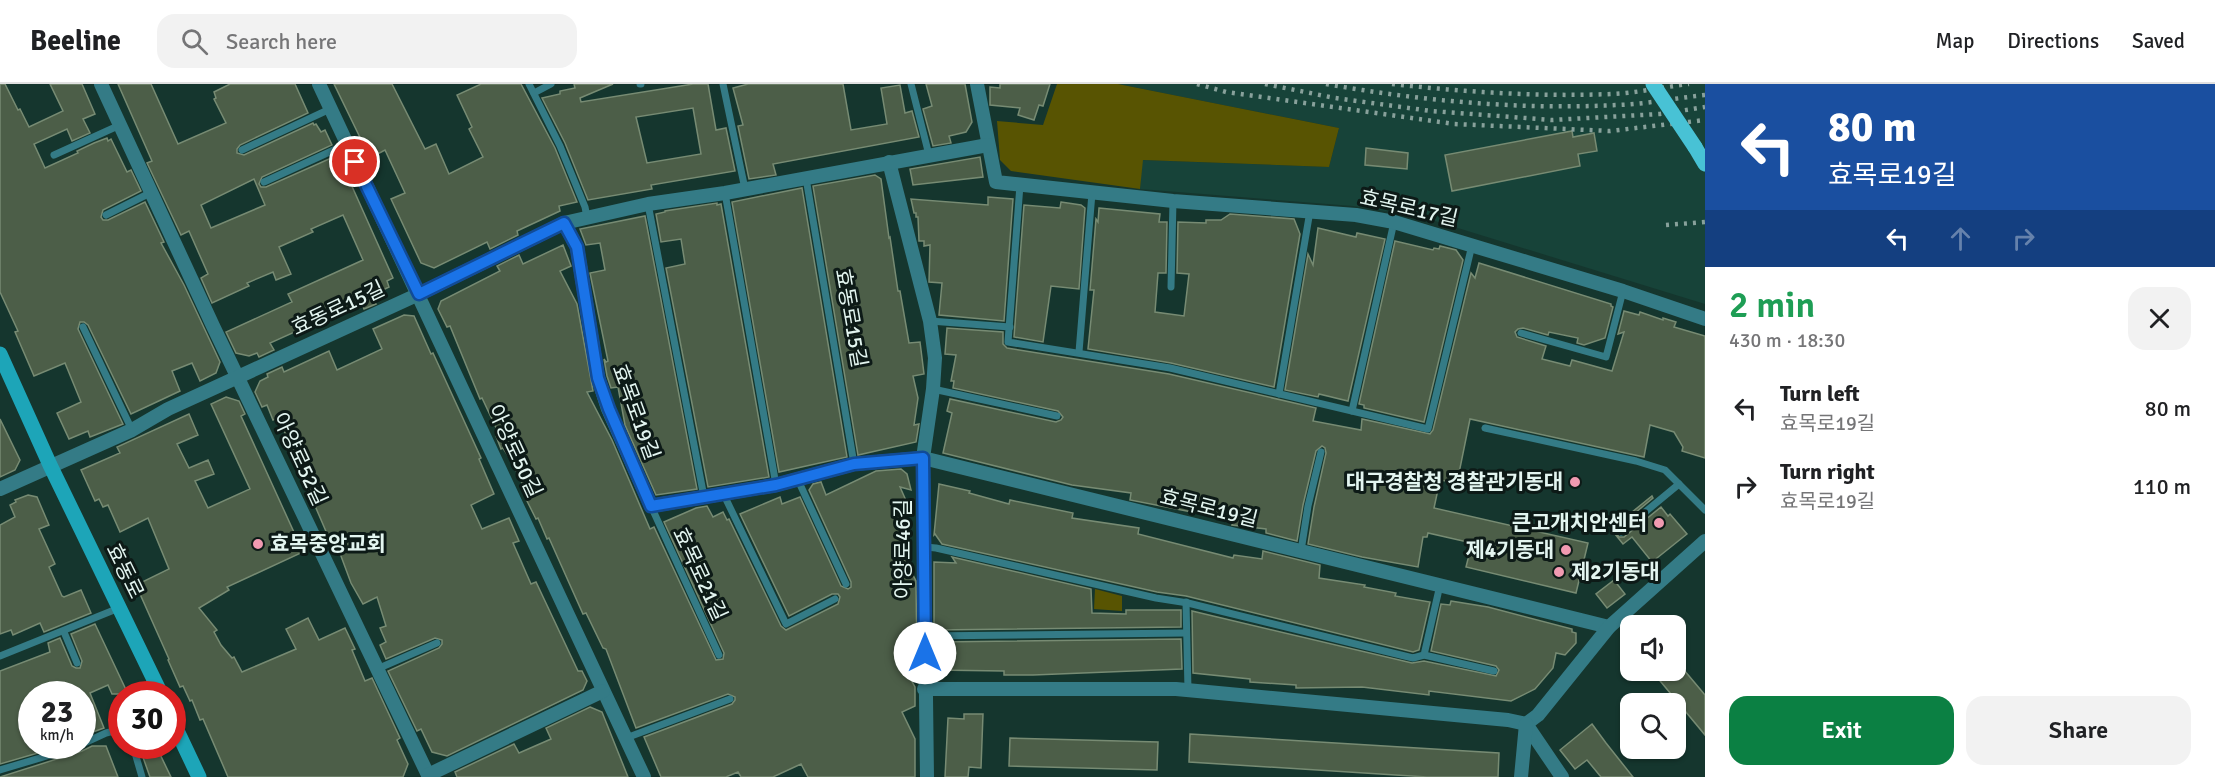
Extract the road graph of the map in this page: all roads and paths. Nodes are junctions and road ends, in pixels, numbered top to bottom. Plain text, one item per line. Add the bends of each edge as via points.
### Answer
1 (101, 84) edge
2 (319, 84) edge
3 (529, 84) edge
4 (551, 84) edge
5 (723, 84) edge
6 (911, 84) edge
7 (977, 84) edge
8 (1653, 84) edge
9 (534, 93) junction
10 (330, 110) junction
11 (120, 124) junction
12 (347, 144) junction
13 (988, 145) junction
14 (1695, 147) junction
15 (242, 150) dead end
16 (54, 155) dead end
17 (929, 155) junction
18 (889, 162) junction
19 (1705, 162) edge
20 (1705, 170) edge
21 (806, 178) junction
22 (264, 182) dead end
23 (1020, 185) junction
24 (745, 189) junction
25 (152, 192) junction
26 (724, 193) junction
27 (1092, 193) junction
28 (1173, 201) junction
29 (648, 204) junction
30 (1310, 211) junction
31 (106, 214) dead end
32 (587, 217) junction
33 (1394, 222) junction
34 (564, 223) junction
35 (1472, 245) junction
36 (1171, 287) dead end
37 (1623, 291) junction
38 (419, 294) junction
39 (1705, 319) edge
40 (930, 321) junction
41 (83, 327) dead end
42 (1010, 327) junction
43 (1521, 333) dead end
44 (1079, 352) junction
45 (0, 354) edge
46 (238, 378) junction
47 (933, 389) junction
48 (1279, 394) junction
49 (1352, 411) junction
50 (1058, 416) dead end
51 (1485, 428) dead end
52 (132, 430) junction
53 (1321, 452) dead end
54 (923, 458) junction
55 (854, 464) junction
56 (50, 465) junction
57 (798, 480) junction
58 (1680, 484) junction
59 (776, 485) junction
60 (0, 489) edge
61 (724, 495) junction
62 (704, 497) junction
63 (651, 506) junction
64 (1705, 510) edge
65 (1621, 532) dead end
66 (1705, 541) edge
67 (925, 547) junction
68 (1301, 551) junction
69 (846, 584) dead end
70 (1440, 585) junction
71 (836, 598) dead end
72 (1186, 602) junction
73 (119, 608) junction
74 (1609, 627) junction
75 (64, 632) junction
76 (1186, 633) junction
77 (925, 636) junction
78 (437, 643) dead end
79 (719, 655) dead end
80 (1424, 655) junction
81 (0, 656) edge
82 (77, 663) dead end
83 (377, 669) junction
84 (1494, 671) dead end
85 (155, 681) edge
86 (924, 689) junction
87 (1188, 690) junction
88 (603, 691) junction
89 (730, 699) dead end
90 (1527, 724) junction
91 (626, 738) junction
92 (186, 750) edge
93 (36, 759) edge
94 (137, 759) edge
95 (0, 770) edge
96 (426, 776) edge
97 (142, 777) edge
98 (199, 777) edge
99 (644, 777) edge
100 (927, 777) edge
101 (1521, 777) edge
102 (1562, 777) edge

1 - 11 street, 아양로52길
2 - 10 street, 아양로50길
3 - 9 lane
4 - 9 lane
5 - 24 lane
6 - 17 lane
7 - 13 street, 효목로17길
8 - 14 main road, bridge
9 - 32 lane via 560,146
10 - 12 street, 아양로50길
10 - 15 lane
11 - 16 lane
11 - 25 street, 아양로52길
12 - 22 lane
12 - 38 street, 아양로50길
13 - 17 street, 효동로15길
13 - 23 street, 효목로17길 via 996,182
14 - 19 main road
14 - 20 main road
17 - 18 street, 효동로15길
18 - 21 street, 효동로15길
18 - 40 street, 아양로46길
21 - 24 street, 효동로15길
21 - 55 lane, 효동로15길
23 - 27 street, 효목로17길
23 - 42 lane
24 - 26 street, 효동로15길
25 - 31 lane
25 - 46 street, 아양로52길
26 - 29 street, 효동로15길
26 - 59 lane
27 - 28 street, 효목로17길
27 - 44 lane
28 - 30 street, 효목로17길
28 - 36 lane
29 - 32 street, 효동로15길
29 - 62 lane
30 - 33 street, 효목로17길
30 - 48 lane
32 - 34 street, 효동로15길
33 - 35 street, 효목로17길
33 - 49 lane
34 - 38 street, 효동로15길
34 - 63 street, 효목로19길 via 577,247 598,378
35 - 37 street, 효목로17길
35 - 49 lane via 1428,429
37 - 39 street, 효목로17길
37 - 43 lane via 1606,357
38 - 46 street, 효동로15길
38 - 88 street, 아양로50길
40 - 42 lane
40 - 47 street, 아양로46길
41 - 52 lane
42 - 44 lane via 1008,342
44 - 48 lane via 1170,368
45 - 56 main road, 효동로
46 - 52 street, 효동로15길
46 - 83 street, 아양로52길
47 - 50 lane
47 - 54 street, 아양로46길
48 - 49 lane
51 - 58 lane via 1636,461 1665,470
52 - 56 street, 효동로15길
53 - 68 lane
54 - 55 street, 효목로19길
54 - 67 street, 아양로46길
54 - 68 street, 효목로19길
55 - 57 street, 효목로19길
56 - 60 street
56 - 73 main road, 효동로
57 - 59 street, 효목로19길
57 - 69 lane
58 - 64 lane
58 - 65 lane
59 - 61 street, 효목로19길
61 - 62 street, 효목로19길
61 - 71 lane via 786,624
62 - 63 street, 효목로19길
63 - 79 lane, 효목로21길
66 - 74 street
67 - 72 lane
67 - 77 street, 아양로46길
68 - 70 street, 효목로19길
70 - 74 street, 효목로19길
70 - 80 lane
72 - 76 lane
72 - 80 lane via 1413,658
73 - 75 lane
73 - 85 main road, 효동로
74 - 90 street
75 - 81 lane
75 - 82 lane
76 - 77 lane
76 - 87 lane
77 - 86 street, 아양로46길
78 - 83 lane
80 - 84 lane
83 - 96 street, 아양로52길
86 - 87 street
86 - 100 street, 아양로46길
87 - 90 street
88 - 91 street, 아양로50길
88 - 96 street, 아양로52길
89 - 91 lane
90 - 101 street
90 - 102 street
91 - 99 street, 아양로50길
92 - 98 main road
93 - 95 lane
94 - 97 lane

